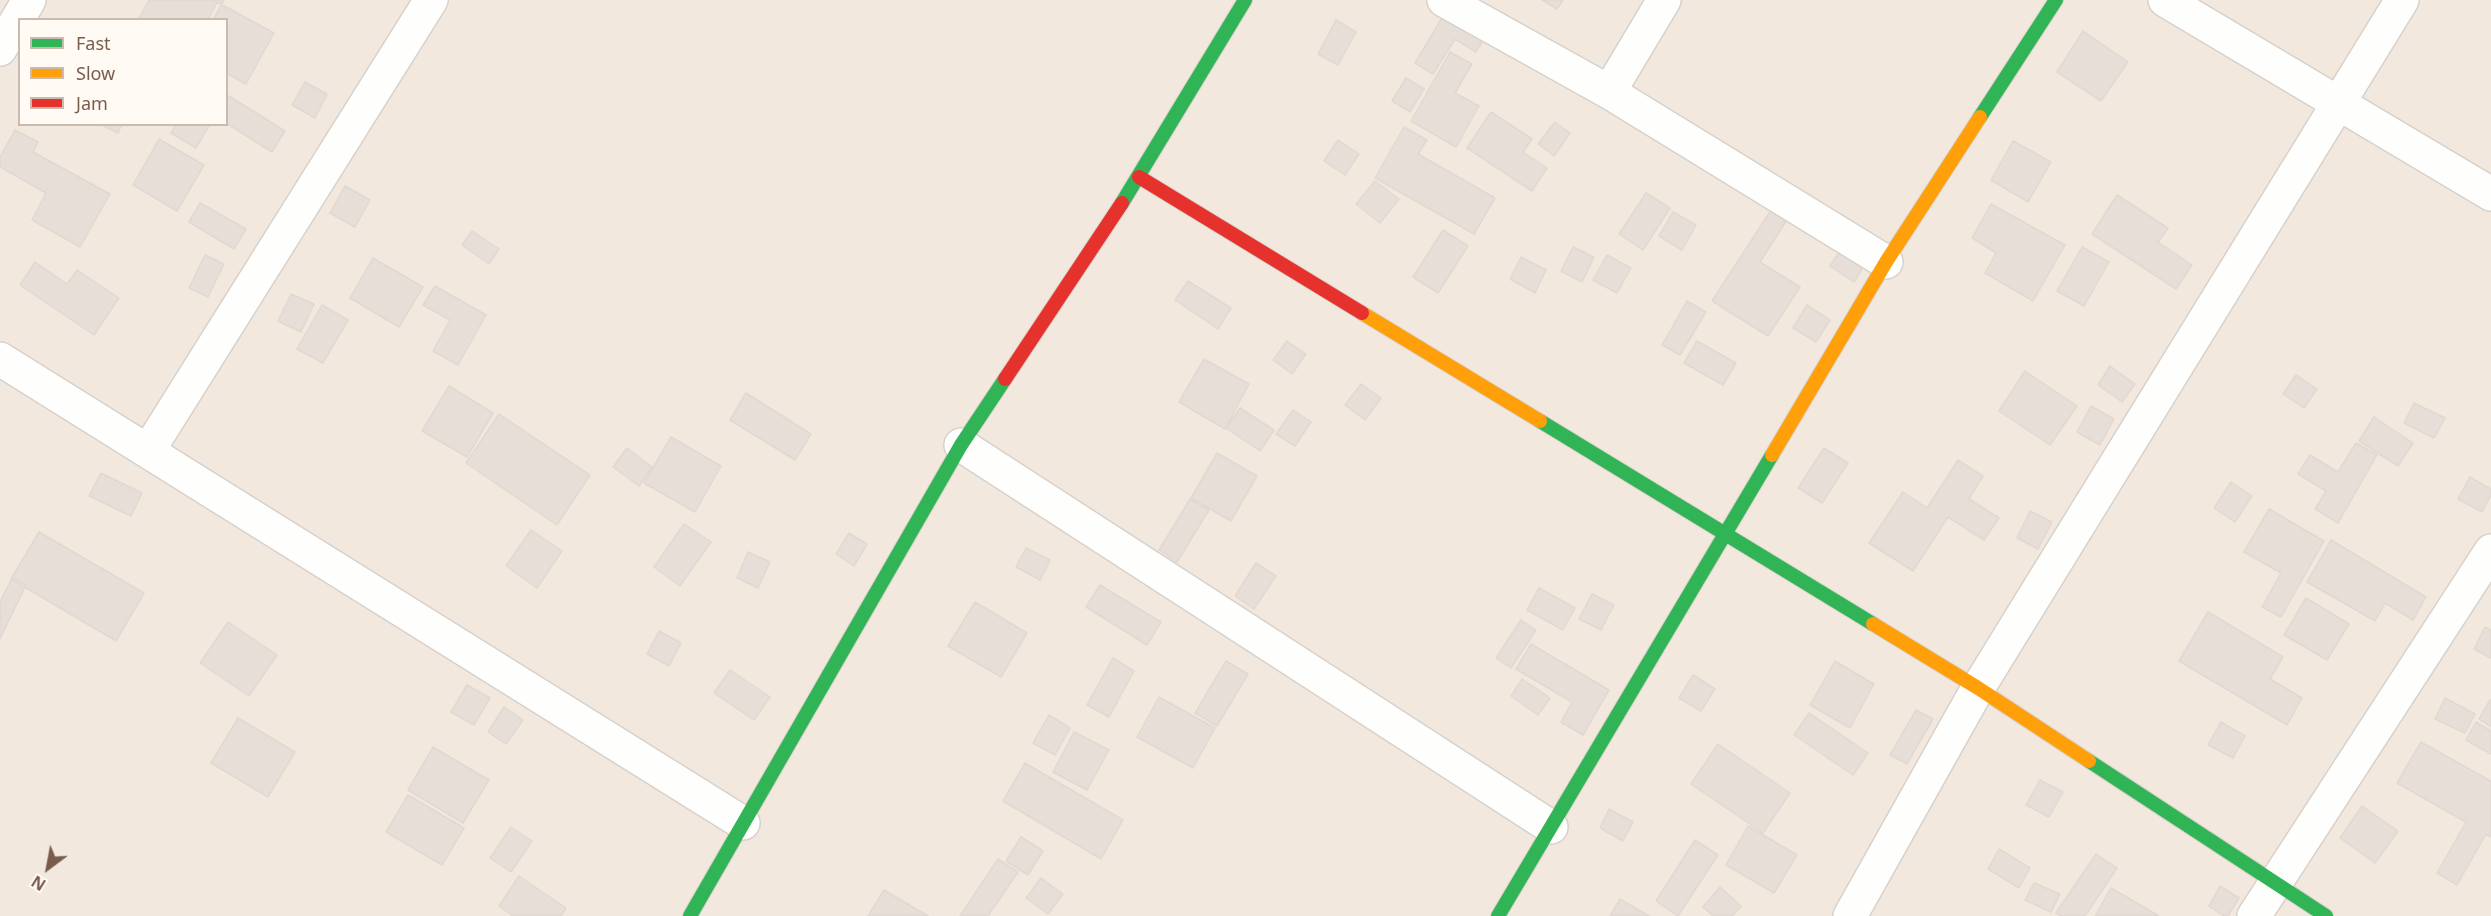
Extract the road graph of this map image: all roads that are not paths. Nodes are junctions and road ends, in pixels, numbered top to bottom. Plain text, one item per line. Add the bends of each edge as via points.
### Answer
1 (29, 0) edge
2 (431, 0) edge
3 (1245, 0) edge
4 (1444, 0) edge
5 (1664, 0) edge
6 (2056, 0) edge
7 (2166, 0) edge
8 (2402, 0) edge
9 (18, 18) edge
10 (18, 19) edge
11 (0, 49) edge
12 (1609, 92) junction
13 (2338, 104) junction
14 (1139, 177) junction
15 (2491, 194) edge
16 (1886, 262) junction
17 (0, 359) edge
18 (961, 445) junction
19 (148, 451) junction
20 (1724, 533) junction
21 (2491, 551) edge
22 (2481, 590) edge
23 (1978, 688) junction
24 (743, 823) junction
25 (1551, 827) junction
26 (2274, 882) junction
27 (690, 916) edge
28 (1498, 916) edge
29 (1850, 916) edge
30 (2254, 916) edge
31 (2325, 916) edge

1 - 9 street
2 - 19 street
3 - 14 street
4 - 12 street
5 - 12 street
6 - 16 street
7 - 13 street
8 - 13 street
10 - 11 street
12 - 16 street
13 - 15 street
13 - 23 street
14 - 18 street
14 - 20 street
16 - 20 street
17 - 19 street
18 - 24 street
18 - 25 street
19 - 24 street
20 - 23 street
20 - 25 street
21 - 22 street
22 - 26 street
23 - 26 street
23 - 29 street
24 - 27 street
25 - 28 street
26 - 30 street
26 - 31 street

